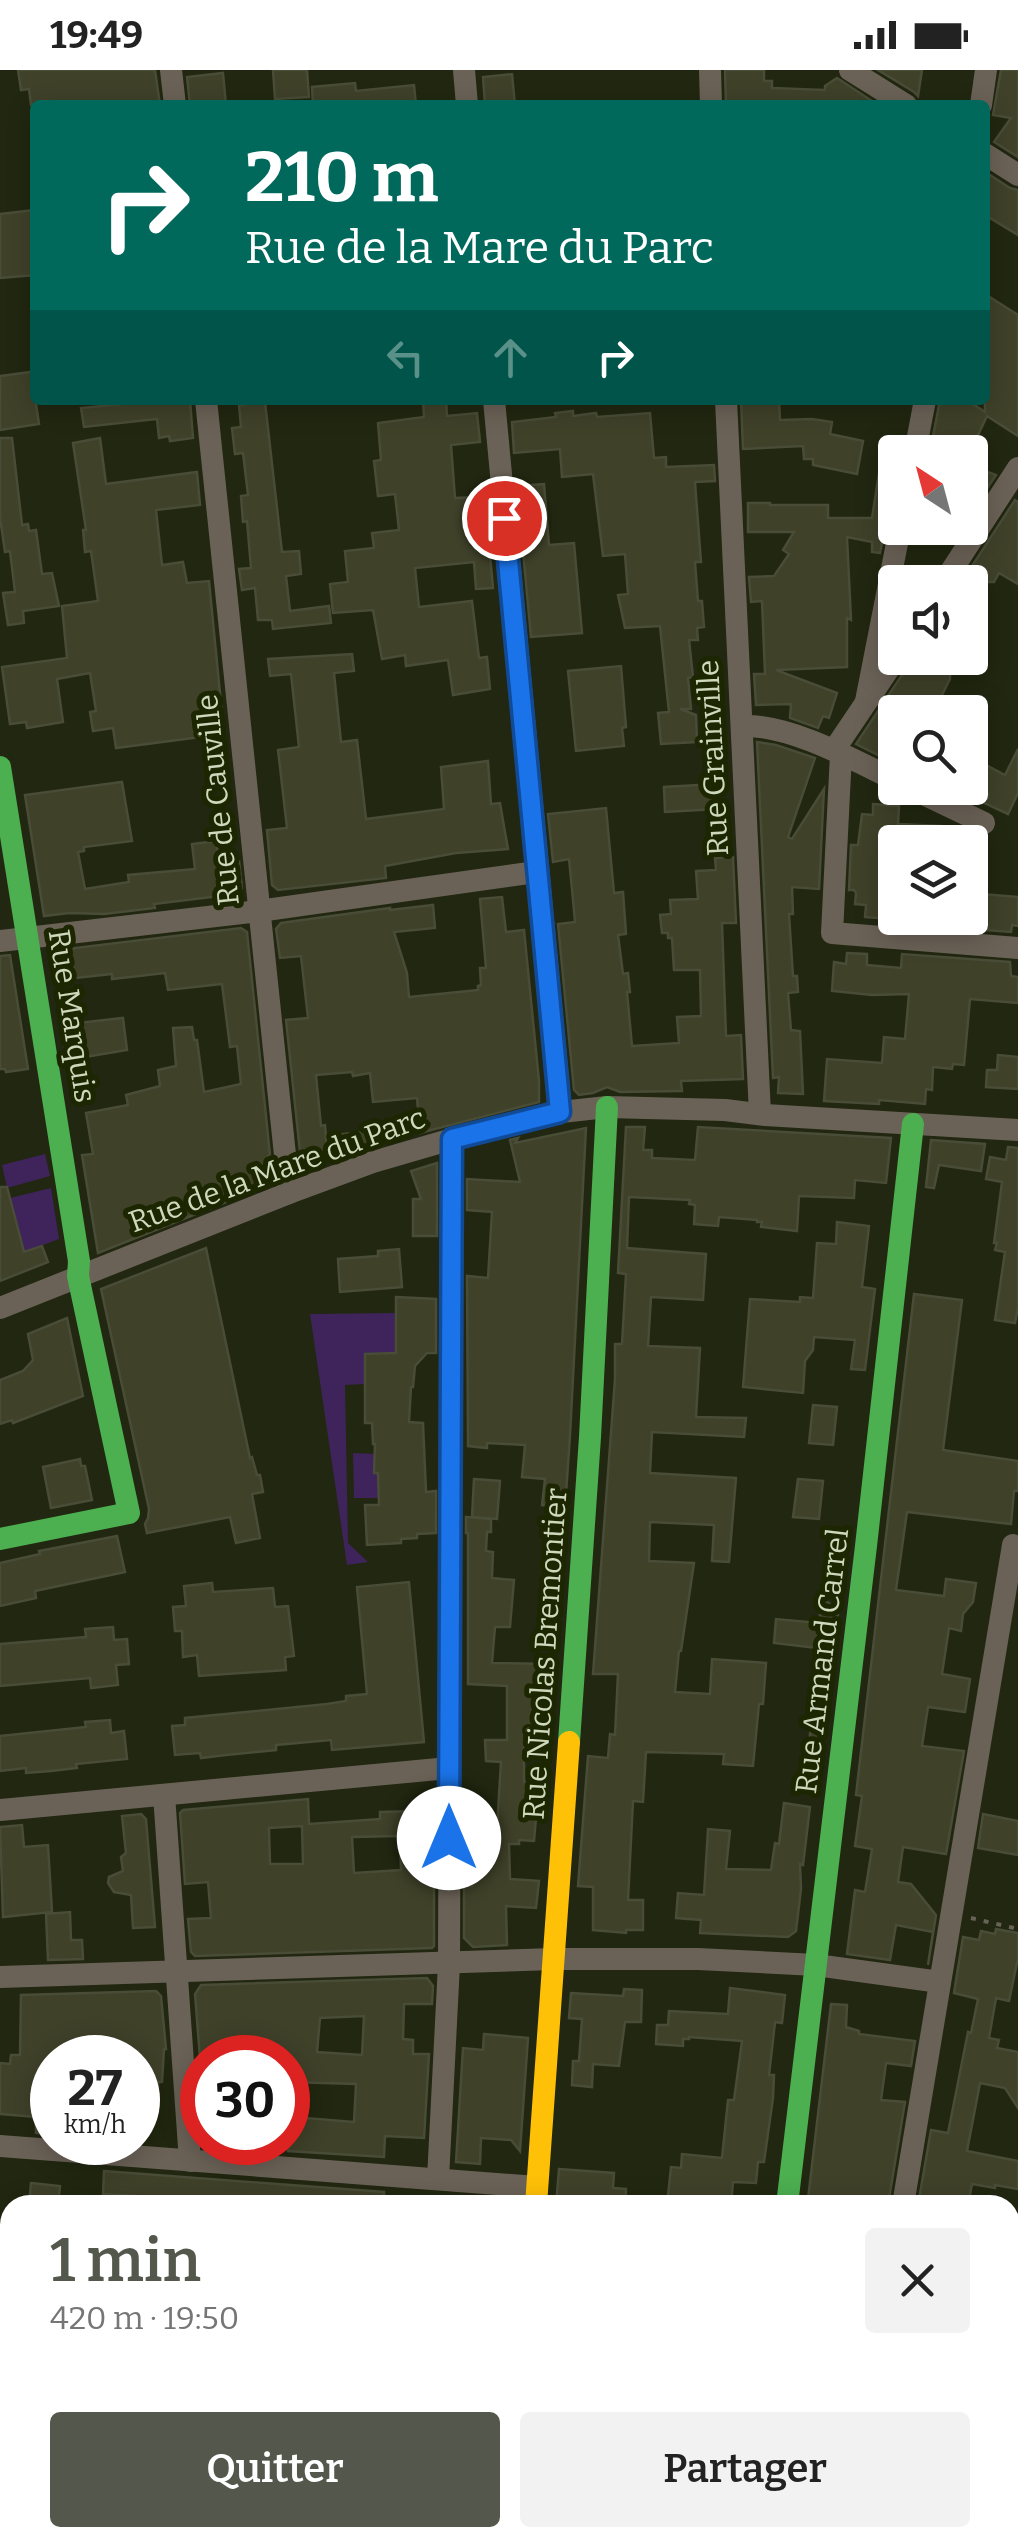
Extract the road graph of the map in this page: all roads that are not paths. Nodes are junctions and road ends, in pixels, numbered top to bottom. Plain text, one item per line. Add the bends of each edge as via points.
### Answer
1 (171, 70) edge
2 (464, 70) edge
3 (710, 70) edge
4 (850, 70) edge
5 (986, 70) edge
6 (174, 100) edge
7 (467, 100) edge
8 (712, 100) edge
9 (898, 100) edge
10 (982, 100) edge
11 (990, 157) edge
12 (1018, 175) edge
13 (207, 405) edge
14 (494, 405) edge
15 (726, 405) edge
16 (924, 405) edge
17 (918, 435) edge
18 (1018, 468) edge
19 (897, 545) edge
20 (955, 565) edge
21 (884, 675) edge
22 (866, 700) junction
23 (742, 726) junction
24 (838, 752) junction
25 (0, 767) edge
26 (878, 772) edge
27 (948, 805) edge
28 (984, 822) dead end
29 (536, 872) junction
30 (260, 911) junction
31 (29, 936) junction
32 (0, 942) edge
33 (1018, 948) edge
34 (607, 1107) junction
35 (560, 1112) junction
36 (760, 1114) junction
37 (914, 1124) junction
38 (1018, 1130) edge
39 (452, 1139) junction
40 (289, 1193) junction
41 (78, 1276) junction
42 (0, 1308) edge
43 (0, 1539) edge
44 (1013, 1545) dead end
45 (449, 1768) junction
46 (164, 1795) junction
47 (0, 1810) edge
48 (553, 1959) junction
49 (449, 1964) junction
50 (816, 1965) junction
51 (178, 1973) junction
52 (0, 1977) edge
53 (940, 1982) junction
54 (182, 2035) edge
55 (0, 2146) edge
56 (180, 2160) edge
57 (245, 2165) edge
58 (438, 2179) junction
59 (531, 2195) edge
60 (537, 2195) edge
61 (788, 2195) edge
62 (906, 2195) edge

1 - 6 street
2 - 7 street
3 - 8 street
4 - 9 street
5 - 10 street
11 - 12 street
13 - 30 street, Rue de Cauville
14 - 29 street
15 - 23 street, Rue Grainville
16 - 17 street
18 - 20 street
19 - 22 street
21 - 22 street
22 - 24 street
23 - 24 street via 762,725
23 - 36 street, Rue Grainville
24 - 26 street
24 - 33 street via 832,932
25 - 31 street, Rue Marquis
27 - 28 street
29 - 30 street
29 - 35 street
30 - 31 street
30 - 40 street, Rue de Cauville
31 - 32 street
31 - 41 street, Rue Marquis
34 - 35 street, Rue de la Mare du Parc
34 - 36 street, Rue de la Mare du Parc
34 - 48 street, Rue Nicolas Bremontier
35 - 39 street, Rue de la Mare du Parc
36 - 37 street, Rue de la Mare du Parc
37 - 38 street, Rue de la Mare du Parc
37 - 50 street, Rue Armand Carrel
39 - 40 street, Rue de la Mare du Parc
39 - 45 street
40 - 41 street, Rue de la Mare du Parc
41 - 42 street, Rue de la Mare du Parc
41 - 43 street, Rue Marquis via 129,1513
44 - 53 street
45 - 46 street
45 - 49 street
46 - 47 street
46 - 51 street
48 - 49 street
48 - 50 street
48 - 60 street, Rue Nicolas Bremontier
49 - 51 street
49 - 58 street
50 - 53 street
50 - 61 street, Rue Armand Carrel
51 - 52 street
51 - 54 street
53 - 62 street
55 - 56 street
57 - 58 street
58 - 59 street

